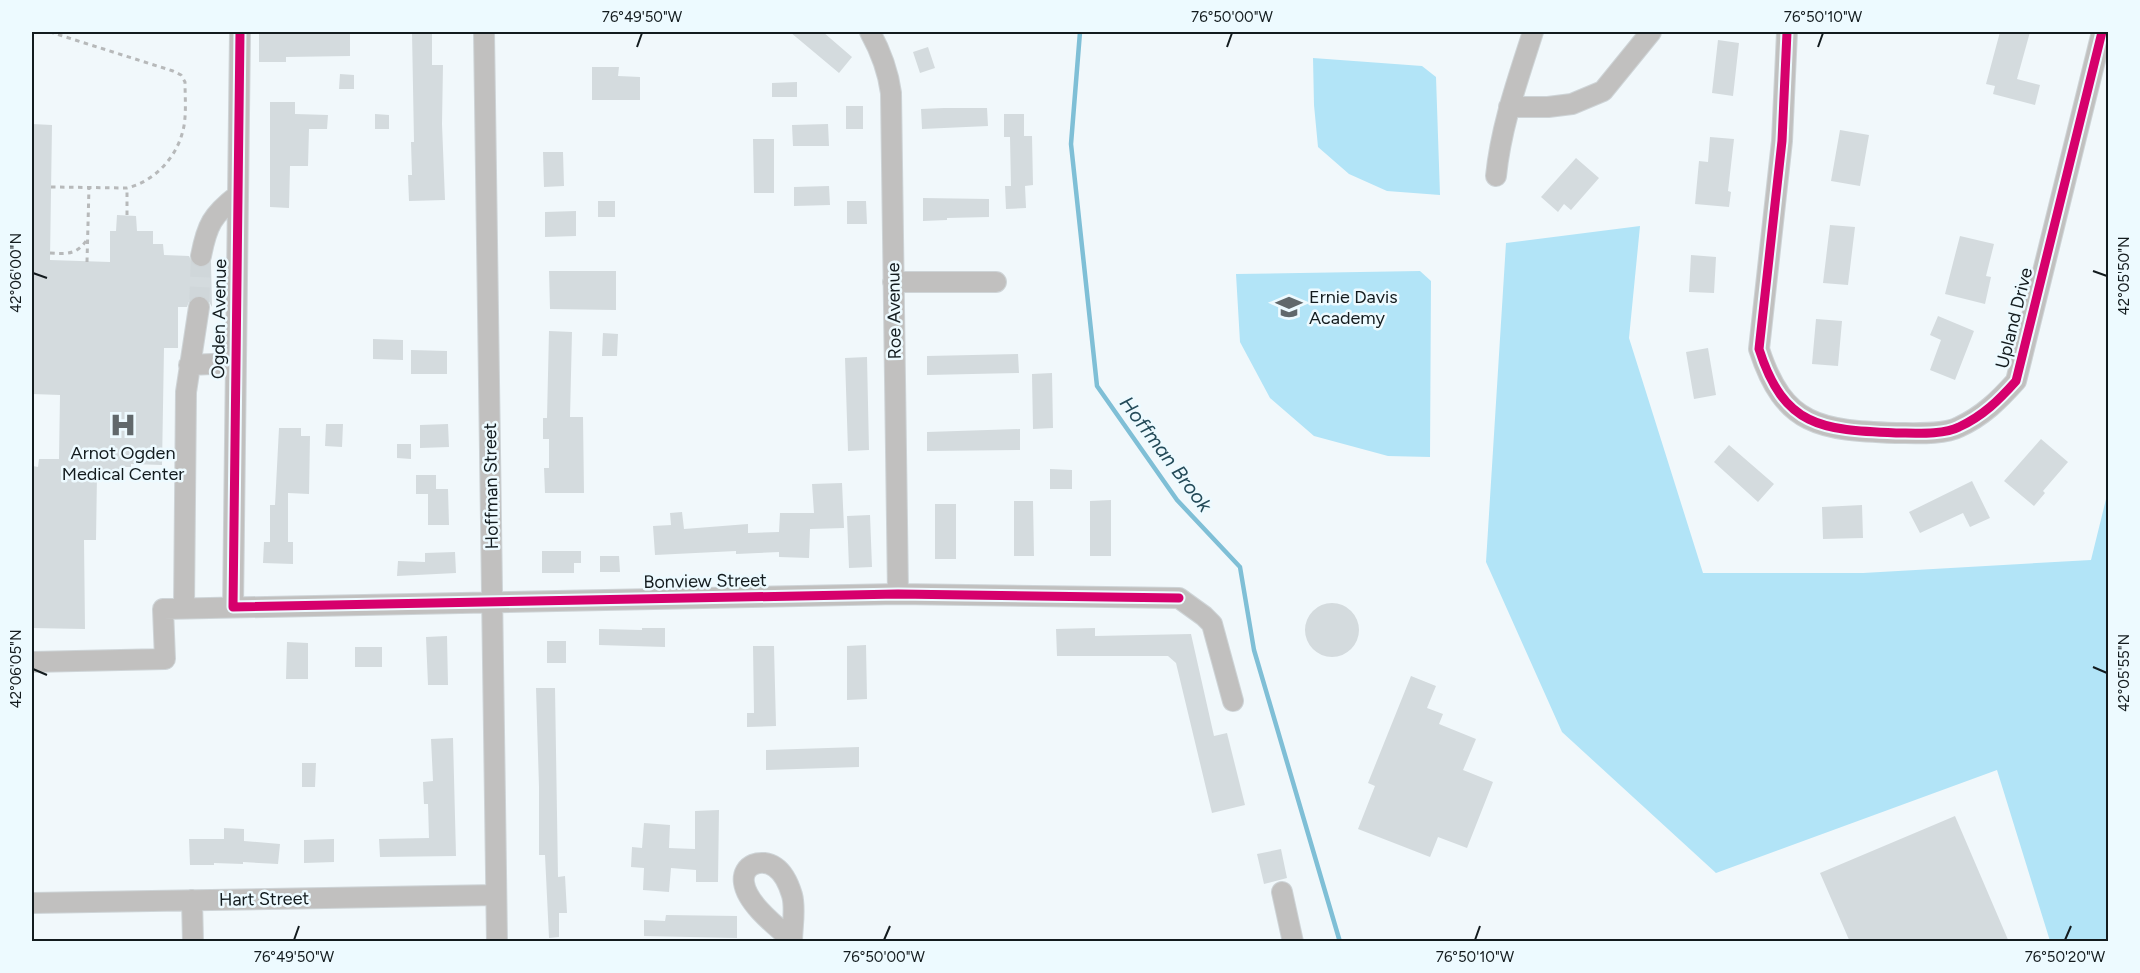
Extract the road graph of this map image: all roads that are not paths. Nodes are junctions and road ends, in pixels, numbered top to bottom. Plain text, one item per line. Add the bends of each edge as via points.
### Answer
1 (240, 32) edge
2 (484, 32) edge
3 (870, 32) edge
4 (1533, 32) edge
5 (1651, 32) edge
6 (1787, 32) edge
7 (2102, 32) edge
8 (1509, 107) junction
9 (1497, 176) dead end
10 (238, 195) junction
11 (201, 256) tunnel mouth
12 (893, 282) junction
13 (996, 282) dead end
14 (199, 307) tunnel mouth
15 (235, 363) junction
16 (189, 366) junction
17 (898, 594) junction
18 (492, 602) junction
19 (233, 607) junction
20 (184, 608) junction
21 (32, 662) edge
22 (1233, 700) dead end
23 (1282, 892) dead end
24 (496, 895) junction
25 (192, 900) junction
26 (32, 903) edge
27 (792, 941) edge
28 (193, 942) edge
29 (497, 942) edge
30 (1293, 942) edge

1 - 10 street, Ogden Avenue
2 - 18 street, Hoffman Street
3 - 12 street, Roe Avenue via 882,52 891,93
4 - 8 street
5 - 8 street via 1603,91 1572,104
6 - 7 street, Upland Drive via 1782,141 1759,349 1767,373 1778,394 1793,408 1830,428 1921,433 1958,428 1994,405 2016,381
8 - 9 street
10 - 11 street via 219,210 211,223
10 - 15 street, Ogden Avenue
12 - 13 street
12 - 17 street, Roe Avenue
14 - 16 street
15 - 16 street
15 - 19 street, Ogden Avenue
16 - 20 street
17 - 18 street, Bonview Street
17 - 22 street, Bonview Street via 1179,598 1212,624
18 - 19 street, Bonview Street
18 - 24 street, Hoffman Street
19 - 20 street, Bonview Street
20 - 21 street via 163,609 165,659
23 - 30 street
24 - 25 street, Hart Street
24 - 29 street, Hoffman Street
25 - 26 street, Hart Street
25 - 28 street
27 - 27 street via 793,897 786,879 776,867 752,863 745,871 748,894

